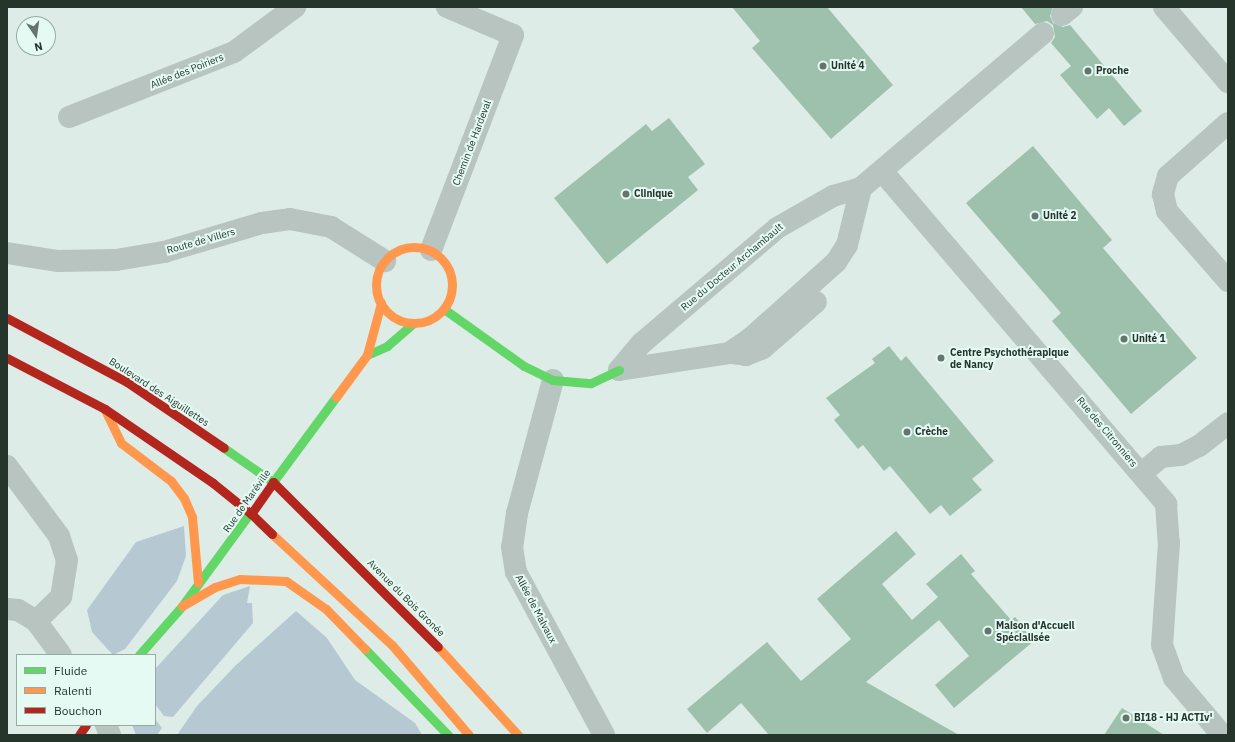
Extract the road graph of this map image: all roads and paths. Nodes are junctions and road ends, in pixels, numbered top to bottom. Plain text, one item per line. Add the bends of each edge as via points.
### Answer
1 (295, 7) edge
2 (447, 7) edge
3 (1164, 7) edge
4 (1043, 33) dead end
5 (1228, 82) edge
6 (69, 116) dead end
7 (1228, 123) edge
8 (882, 171) junction
9 (861, 188) junction
10 (431, 250) junction
11 (7, 253) edge
12 (384, 261) junction
13 (1228, 281) edge
14 (381, 303) junction
15 (444, 309) junction
16 (7, 318) edge
17 (413, 323) junction
18 (366, 355) junction
19 (7, 358) edge
20 (619, 370) junction
21 (553, 380) junction
22 (104, 409) junction
23 (1228, 423) edge
24 (7, 466) edge
25 (1142, 473) junction
26 (273, 482) junction
27 (251, 514) junction
28 (198, 583) junction
29 (182, 606) junction
30 (7, 609) edge
31 (36, 622) junction
32 (60, 654) edge
33 (140, 654) edge
34 (85, 726) edge
35 (78, 735) edge
36 (448, 735) edge
37 (469, 735) edge
38 (518, 735) edge
39 (604, 735) edge
40 (1222, 735) edge

1 - 6 street, Allée des Poiriers via 234,52
2 - 10 street, Chemin de Hardeval via 513,35
3 - 5 street
4 - 8 street, Rue du Docteur Archambault
7 - 13 street via 1168,176 1163,194 1167,211
8 - 9 street, Rue du Docteur Archambault
8 - 25 street, Rue des Citronniers
9 - 20 street, Rue du Docteur Archambault via 833,196 777,228 642,343
9 - 20 street, Rue du Docteur Archambault via 847,245 836,262 729,353
10 - 12 main road via 405,248
10 - 15 main road via 450,272 452,287
11 - 12 street, Route de Villers via 58,261 116,260 164,252 262,223 290,219 331,227
12 - 14 main road via 376,282
14 - 17 main road via 398,319
14 - 18 main road, Rue de Maréville
15 - 17 main road via 433,318
15 - 21 main road, Rue du Docteur Archambault via 524,366
16 - 26 main road, Boulevard des Aiguillettes via 127,382
17 - 18 main road via 387,346
18 - 26 main road, Rue de Maréville
19 - 22 main road
20 - 21 main road, Rue du Docteur Archambault via 591,383
21 - 39 street, Allée de Malvaux via 517,513 512,547 516,572
22 - 27 main road via 213,483
22 - 28 main road via 121,443 171,481 184,498 192,517
23 - 25 street via 1199,446 1181,455 1161,457
24 - 31 street via 59,536 67,560 66,586 61,598
25 - 40 street, Rue des Citronniers via 1166,504 1169,520 1160,627 1165,660 1174,678
26 - 27 main road, Rue de Maréville
26 - 38 main road, Avenue du Bois Gronée via 414,620
27 - 28 main road, Rue de Maréville
27 - 37 main road via 392,645
28 - 29 main road, Rue de Maréville
29 - 33 main road, Rue de Maréville
29 - 36 main road via 215,587 240,579 258,577 286,581 326,609
30 - 31 street via 18,610
31 - 32 street
34 - 35 main road

